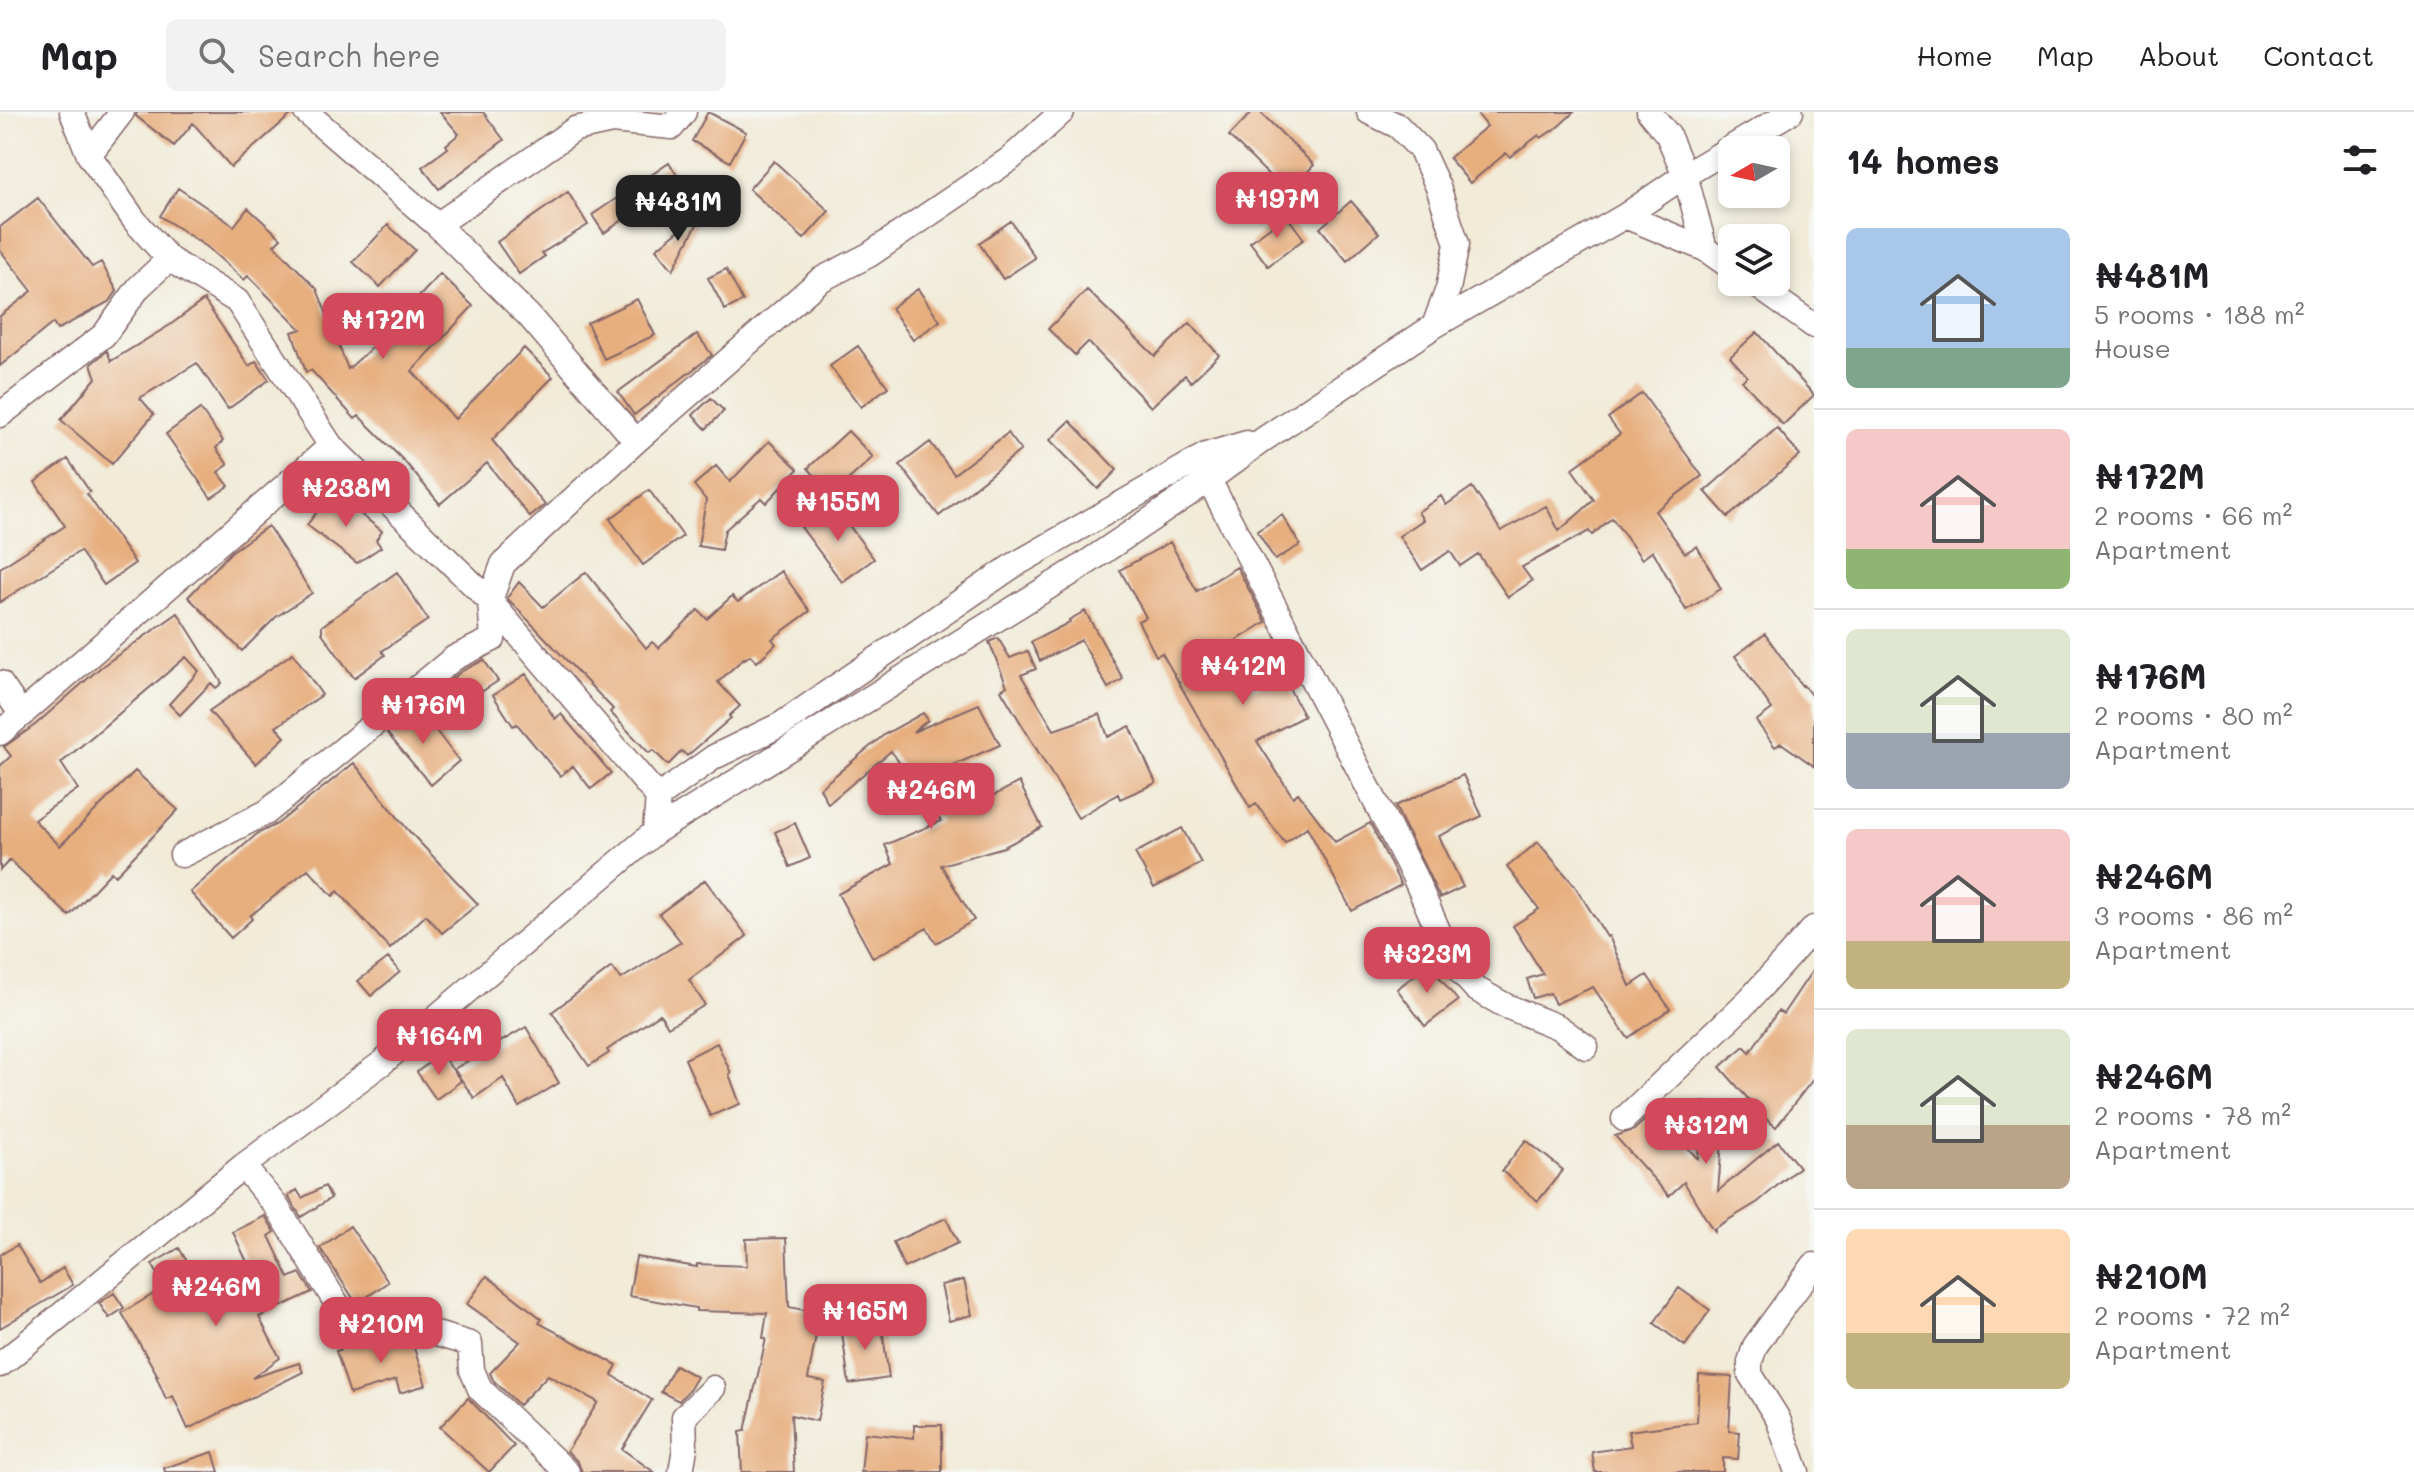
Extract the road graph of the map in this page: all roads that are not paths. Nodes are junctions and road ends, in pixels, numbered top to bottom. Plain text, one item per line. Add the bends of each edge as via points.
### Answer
1 (72, 112) edge
2 (122, 112) edge
3 (306, 112) edge
4 (684, 112) edge
5 (1062, 112) edge
6 (1369, 112) edge
7 (1649, 112) edge
8 (1791, 112) edge
9 (89, 155) junction
10 (1685, 175) junction
11 (1625, 216) junction
12 (437, 225) junction
13 (1705, 249) junction
14 (1718, 258) edge
15 (169, 259) junction
16 (1772, 296) edge
17 (1434, 326) junction
18 (1814, 326) edge
19 (0, 415) edge
20 (1264, 439) junction
21 (636, 441) junction
22 (331, 446) junction
23 (1209, 480) junction
24 (490, 601) junction
25 (0, 683) edge
26 (22, 715) junction
27 (0, 733) edge
28 (658, 797) junction
29 (655, 832) junction
30 (182, 855) dead end
31 (1814, 928) edge
32 (1586, 1047) dead end
33 (1624, 1119) dead end
34 (243, 1166) junction
35 (1814, 1265) edge
36 (0, 1365) edge
37 (713, 1388) dead end
38 (567, 1472) edge
39 (681, 1472) edge
40 (1797, 1472) edge

1 - 9 street
2 - 9 street
3 - 12 street
4 - 12 street via 672,127 612,121 575,129
5 - 21 street via 1010,159 869,255 820,280
6 - 17 street via 1398,126 1421,150 1457,244
7 - 10 street via 1668,135
8 - 10 street
9 - 15 street
10 - 11 street
10 - 13 street
11 - 13 street
11 - 17 street
12 - 21 street via 529,316
13 - 14 street
15 - 19 street via 139,287 104,335
15 - 22 street via 237,301
16 - 18 street
17 - 20 street
20 - 23 street
20 - 28 street via 1206,455 1011,567 782,724 714,757
21 - 24 street via 503,564
22 - 24 street
22 - 26 street
23 - 29 street via 1066,576
23 - 32 street via 1414,876 1452,962 1476,989 1558,1027
24 - 28 street
24 - 30 street via 493,639 454,658 267,812
25 - 26 street
26 - 27 street
28 - 29 street
29 - 34 street via 382,1063
31 - 33 street via 1749,1000
34 - 36 street
34 - 38 street via 277,1207 356,1328 399,1323 470,1344 480,1389
35 - 40 street via 1755,1346 1750,1362 1750,1374 1778,1419
37 - 39 street via 684,1417

